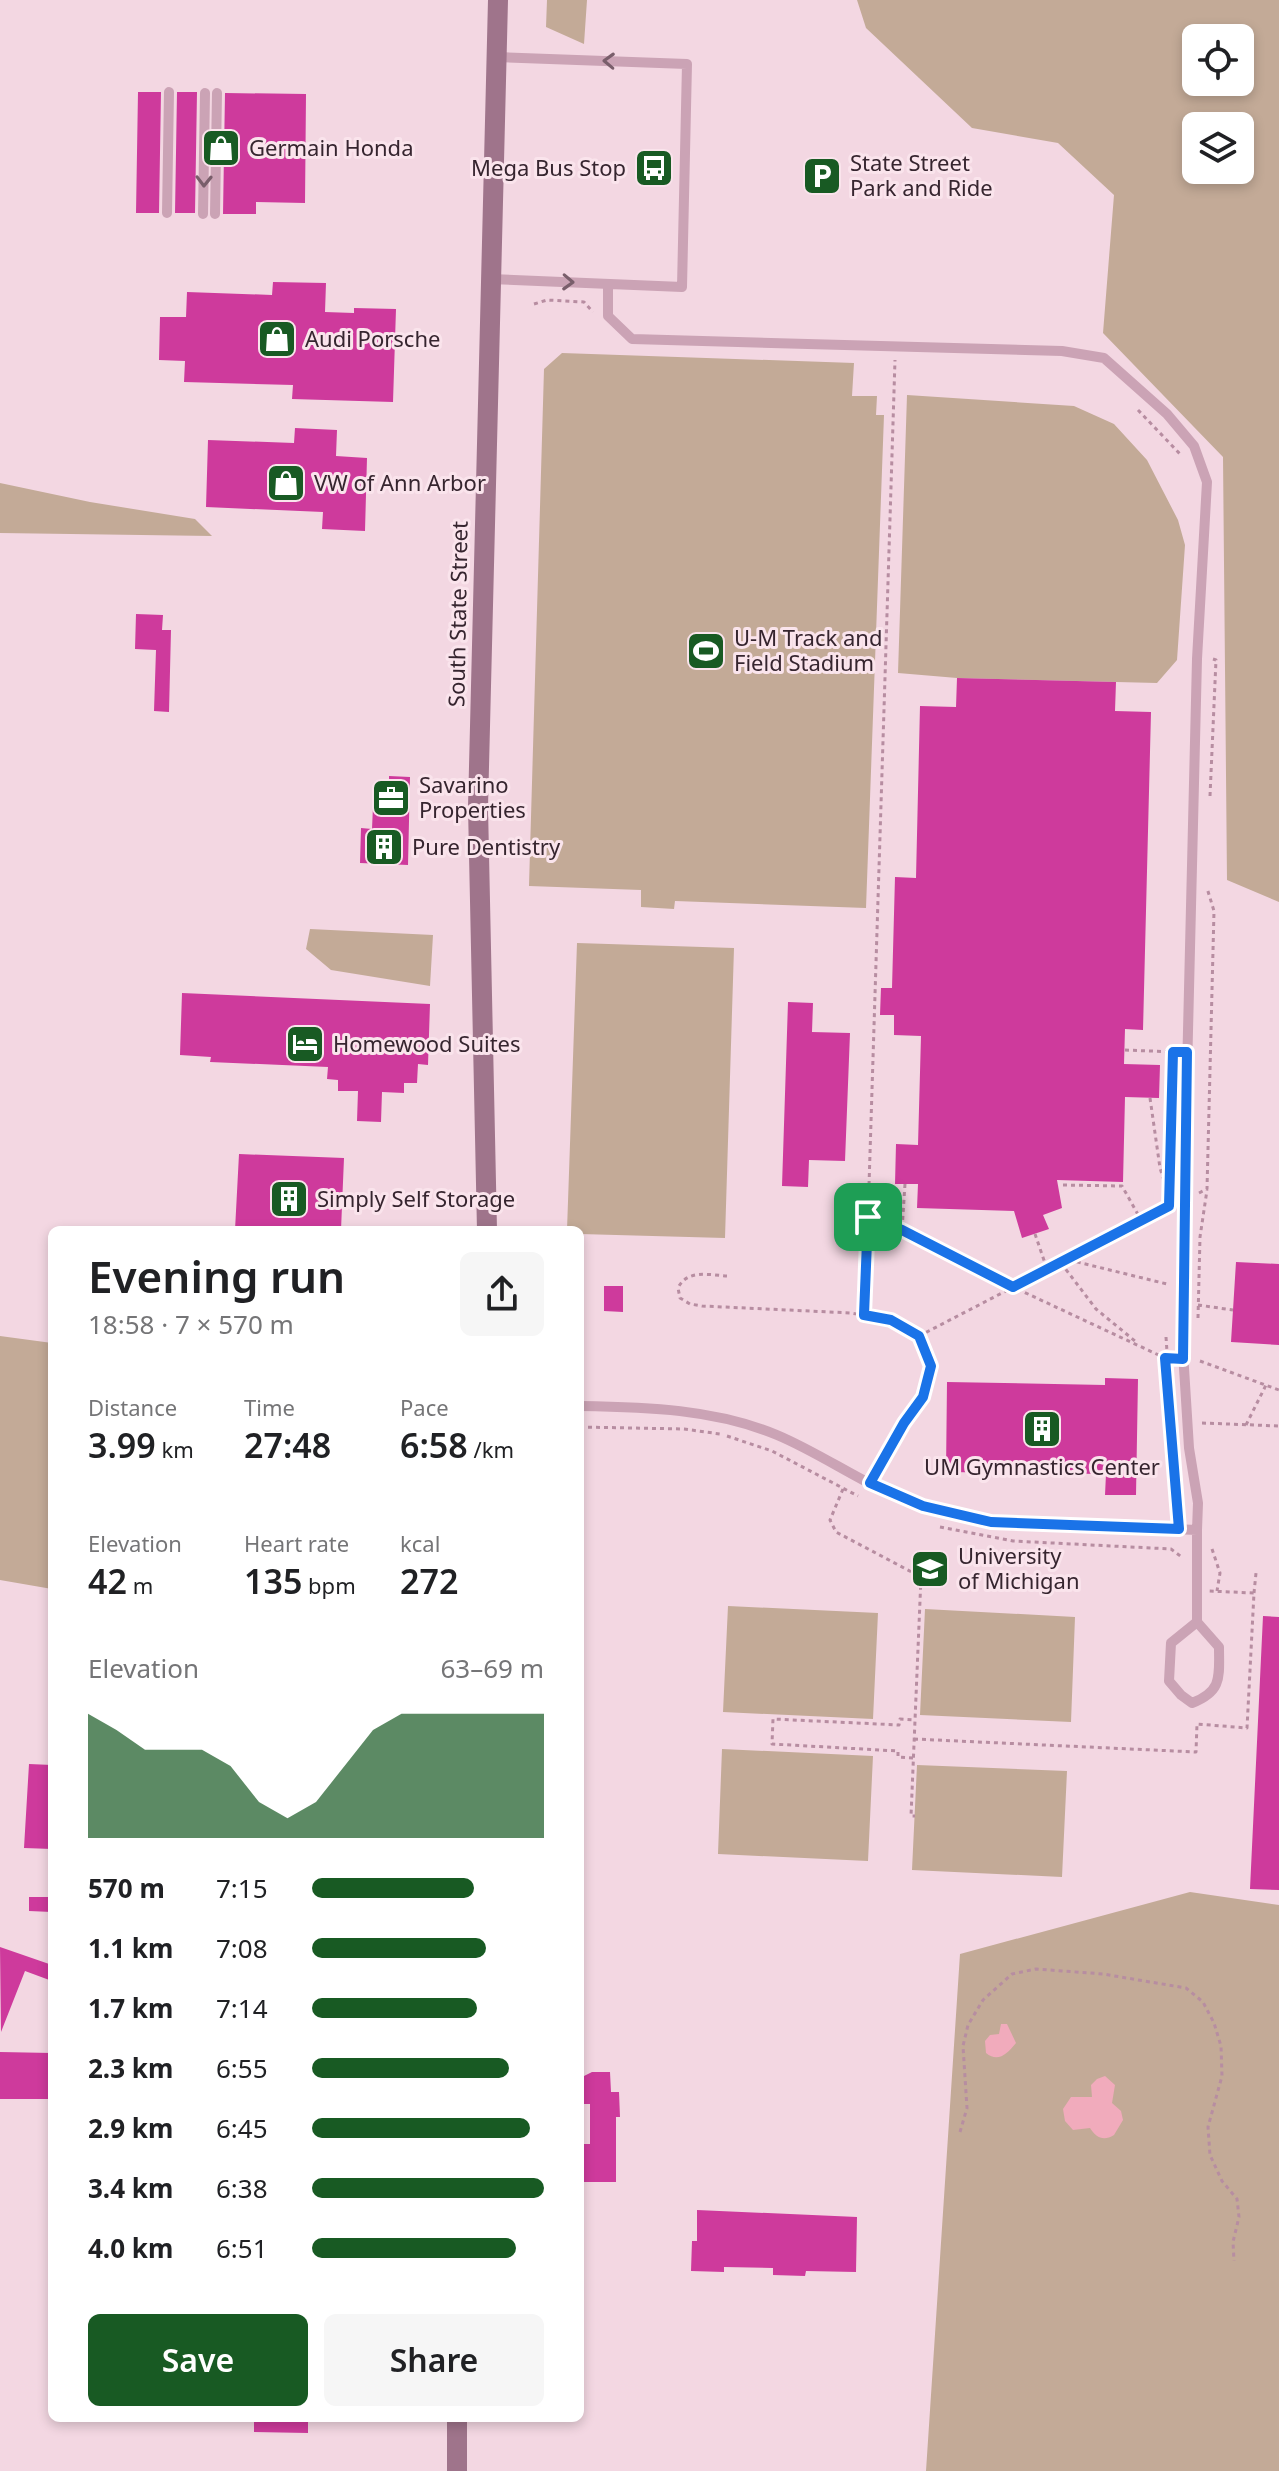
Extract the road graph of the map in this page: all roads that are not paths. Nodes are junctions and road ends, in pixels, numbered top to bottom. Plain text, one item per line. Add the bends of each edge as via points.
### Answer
1 (498, 0) edge
2 (497, 57) junction
3 (169, 92) dead end
4 (211, 93) dead end
5 (167, 213) dead end
6 (209, 214) dead end
7 (490, 279) junction
8 (608, 284) junction
9 (487, 1226) edge
10 (584, 1406) edge
11 (1197, 1530) junction
12 (1197, 1622) junction
13 (457, 2422) edge
14 (457, 2471) edge

1 - 2 main road, South State Street
2 - 7 main road, South State Street
8 -> 2 lane via 682,287 687,64
3 - 5 lane
4 -> 6 lane
7 -> 8 lane
7 - 9 main road, South State Street via 478,807
8 - 11 lane via 608,316 632,339 1062,351 1104,358 1167,414 1194,446 1207,482 1197,659 1183,1359
10 - 11 lane via 653,1407 776,1435 923,1506 991,1522
11 - 12 lane
12 - 12 lane via 1171,1643 1169,1681 1192,1703 1208,1697 1218,1682 1219,1647
13 - 14 main road

